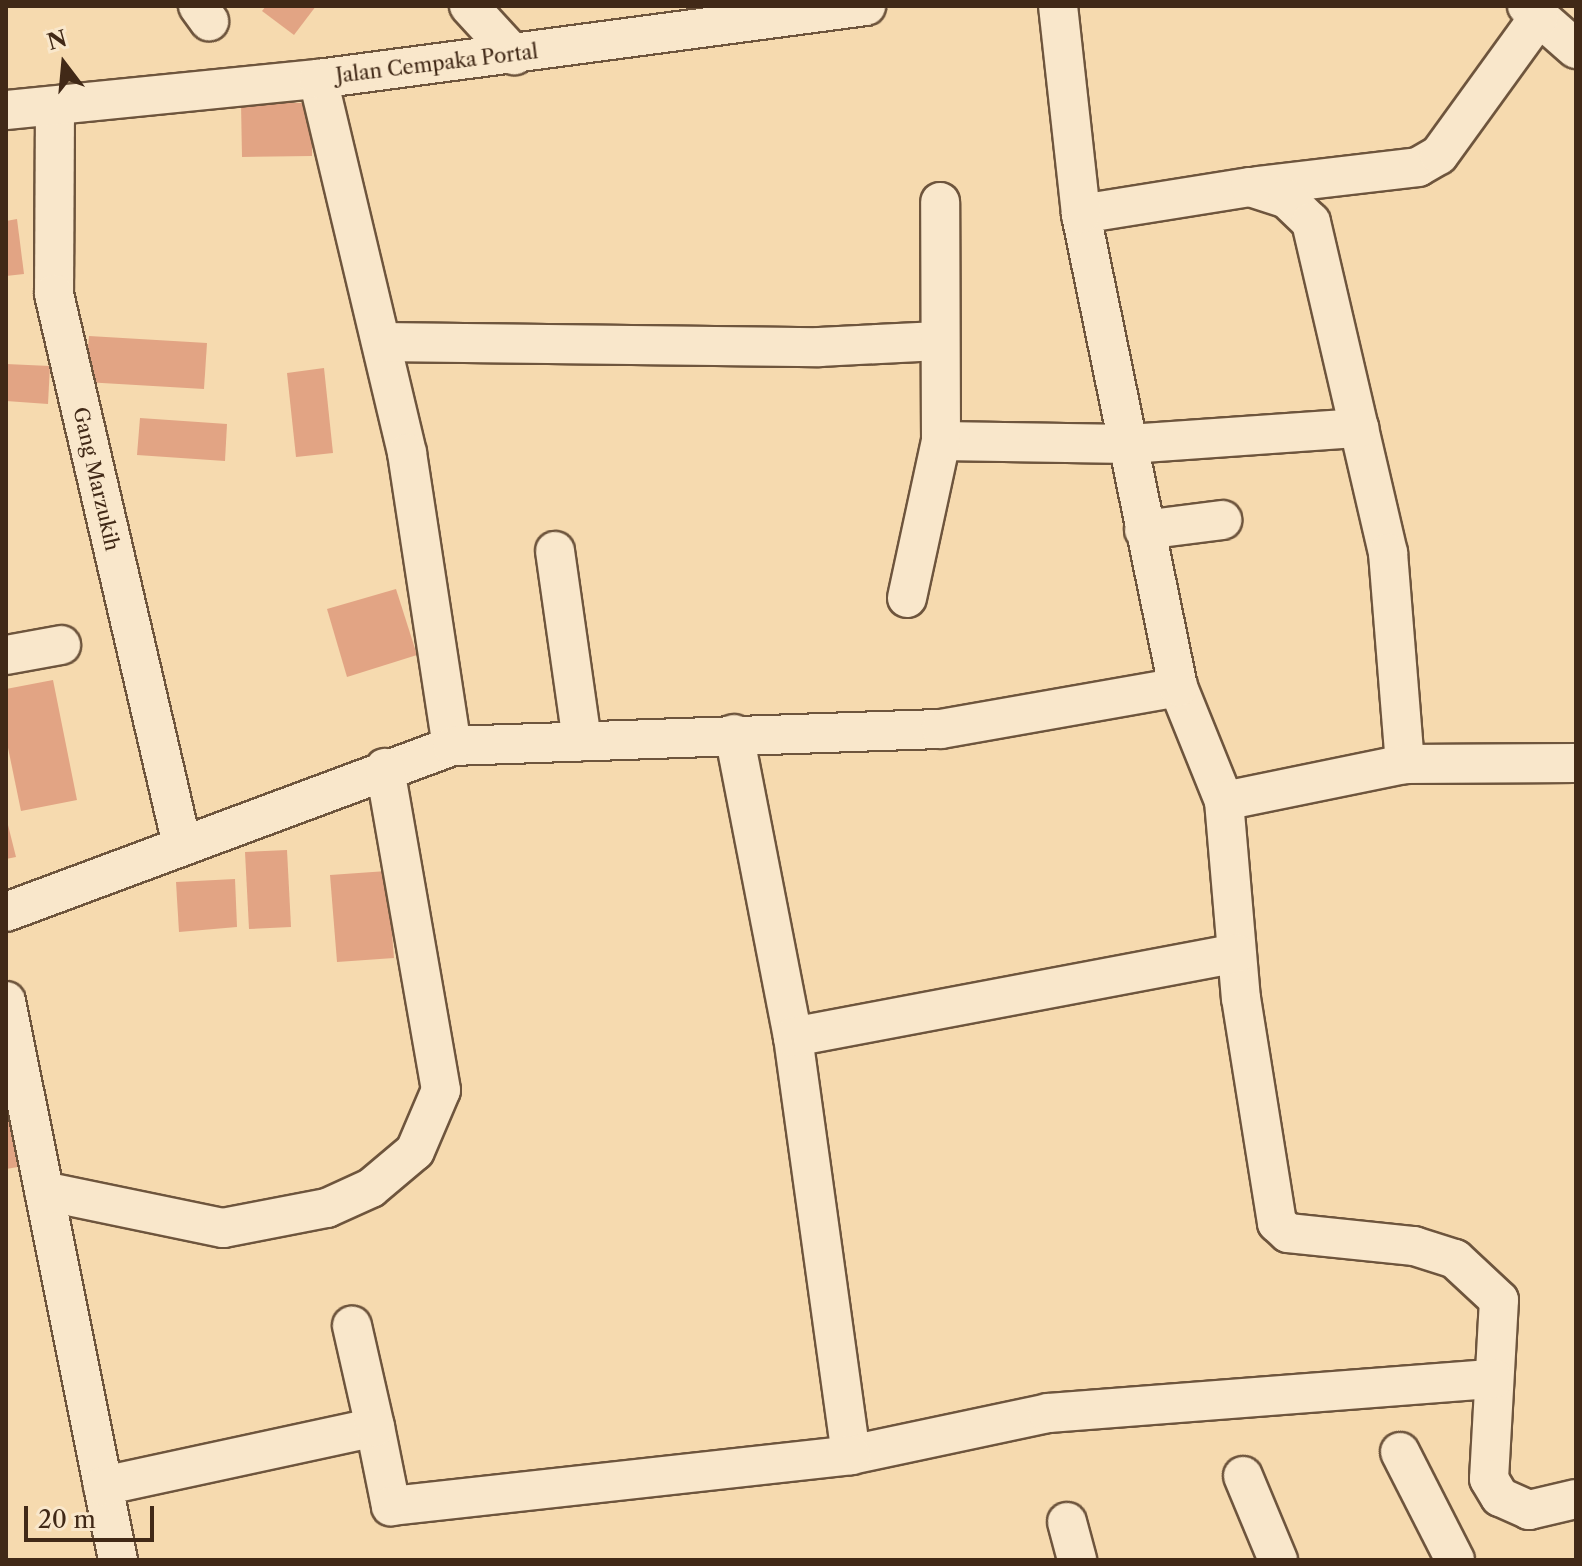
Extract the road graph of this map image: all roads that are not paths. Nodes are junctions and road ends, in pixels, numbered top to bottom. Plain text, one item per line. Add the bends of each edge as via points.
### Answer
1 (469, 6) edge
2 (866, 6) edge
3 (1058, 6) edge
4 (1533, 12) edge
5 (717, 16) edge
6 (1576, 49) edge
7 (514, 55) junction
8 (318, 79) junction
9 (55, 107) junction
10 (6, 110) edge
11 (1250, 187) junction
12 (940, 202) dead end
13 (1081, 214) junction
14 (939, 341) junction
15 (381, 342) junction
16 (1359, 428) junction
17 (941, 441) junction
18 (1129, 444) junction
19 (1222, 520) dead end
20 (1144, 530) junction
21 (555, 551) dead end
22 (907, 598) dead end
23 (61, 645) dead end
24 (6, 655) edge
25 (1178, 687) junction
26 (734, 734) junction
27 (582, 741) junction
28 (452, 746) junction
29 (1576, 763) edge
30 (1405, 764) junction
31 (385, 768) junction
32 (1224, 801) junction
33 (182, 845) junction
34 (6, 912) edge
35 (1236, 953) junction
36 (6, 1001) edge
37 (793, 1037) junction
38 (44, 1191) junction
39 (352, 1326) dead end
40 (1494, 1379) junction
41 (375, 1427) junction
42 (1400, 1452) dead end
43 (851, 1455) junction
44 (1243, 1476) dead end
45 (103, 1486) junction
46 (1576, 1499) edge
47 (1067, 1522) dead end
48 (118, 1560) edge
49 (1077, 1560) edge
50 (1278, 1560) edge
51 (1455, 1560) edge

1 - 7 street
2 - 5 street, Jalan Cempaka Portal
3 - 13 street
4 - 6 street
4 - 11 street via 1439,155 1418,167
5 - 7 street, Jalan Cempaka Portal
7 - 8 street, Jalan Cempaka Portal
8 - 9 street, Jalan Cempaka Portal
8 - 15 street
9 - 10 street, Jalan Cempaka Portal
9 - 33 street, Gang Marzukih via 54,294
11 - 13 street
11 - 16 street via 1287,199 1311,222
12 - 14 street
13 - 18 street
14 - 15 street via 819,347
14 - 17 street
15 - 28 street via 407,453
16 - 18 street
16 - 30 street via 1388,553
17 - 18 street
17 - 22 street
18 - 20 street
19 - 20 street
20 - 25 street
21 - 27 street
23 - 24 street
25 - 26 street via 941,729
25 - 32 street
26 - 27 street
26 - 37 street
27 - 28 street
28 - 31 street
29 - 30 street
30 - 32 street
31 - 33 street
31 - 38 street via 441,1090 415,1151 371,1188 327,1208 223,1228
32 - 35 street
33 - 34 street
35 - 37 street
35 - 40 street via 1277,1223 1288,1233 1347,1244 1391,1243 1455,1259 1499,1300
36 - 38 street
37 - 43 street
38 - 45 street
39 - 41 street
40 - 43 street via 1048,1413
40 - 46 street via 1489,1479 1500,1497 1529,1510
41 - 43 street via 391,1506
41 - 45 street
42 - 51 street
44 - 50 street
45 - 48 street
47 - 49 street

